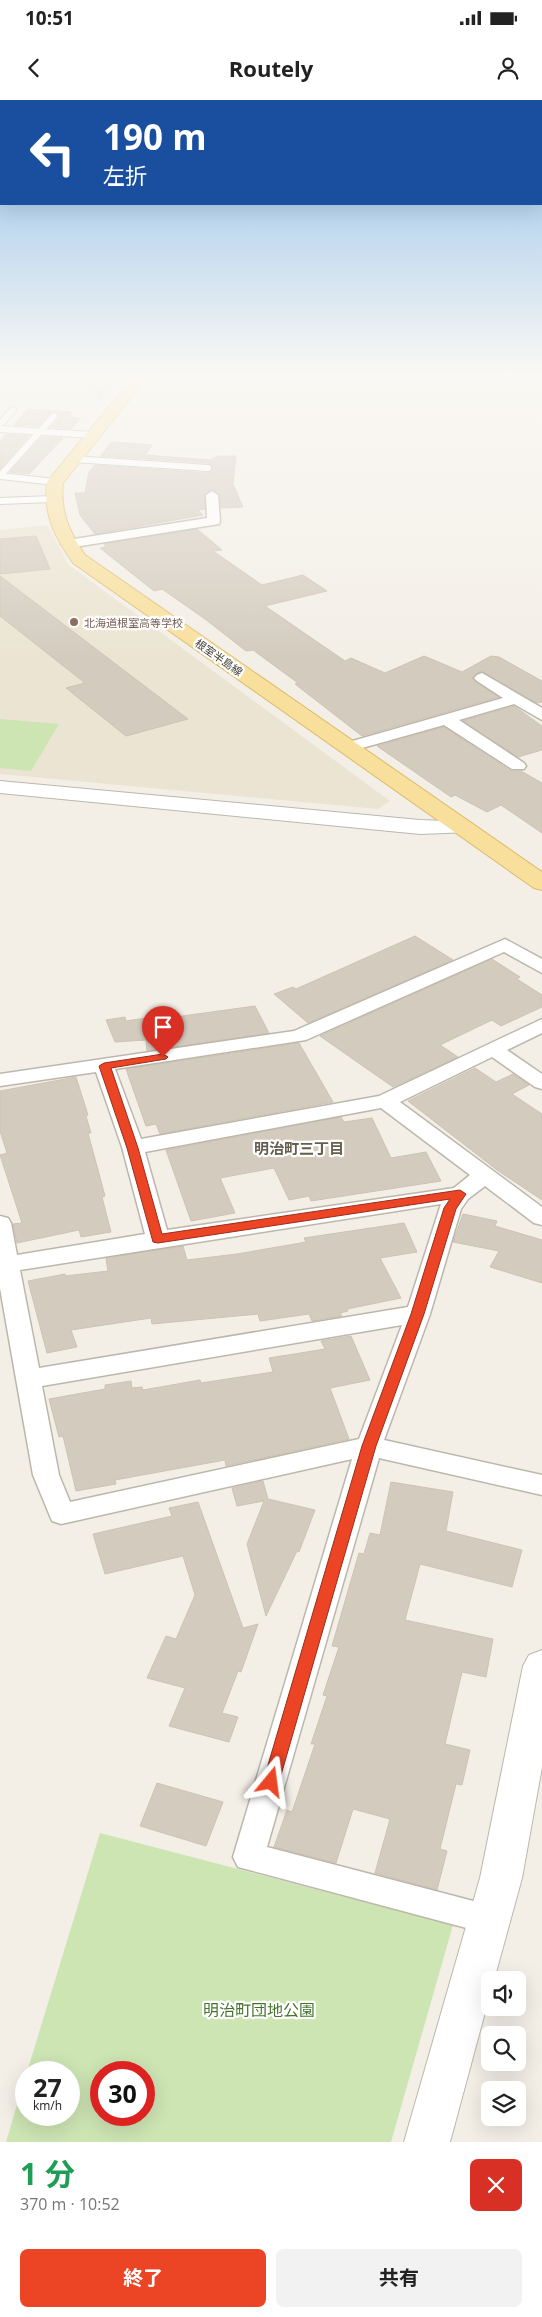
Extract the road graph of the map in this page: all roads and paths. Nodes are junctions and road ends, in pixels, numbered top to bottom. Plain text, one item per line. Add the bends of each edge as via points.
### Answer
1 (67, 469) edge
2 (0, 476) edge
3 (54, 490) junction
4 (212, 494) dead end
5 (0, 501) edge
6 (68, 544) junction
7 (482, 678) dead end
8 (516, 699) junction
9 (542, 714) edge
10 (446, 719) junction
11 (348, 747) junction
12 (518, 766) dead end
13 (0, 787) edge
14 (462, 827) junction
15 (542, 882) edge
16 (542, 967) edge
17 (542, 1026) edge
18 (493, 1050) junction
19 (104, 1066) junction
20 (0, 1080) edge
21 (542, 1083) edge
22 (385, 1101) junction
23 (132, 1148) junction
24 (485, 1175) junction
25 (460, 1194) junction
26 (542, 1218) edge
27 (0, 1223) edge
28 (158, 1239) junction
29 (8, 1264) junction
30 (418, 1314) junction
31 (29, 1379) junction
32 (369, 1446) junction
33 (542, 1485) edge
34 (542, 1666) edge
35 (534, 1750) edge
36 (489, 1919) junction
37 (427, 2142) edge

1 - 3 main road
2 - 3 lane
3 - 5 lane
3 - 6 main road, 根室半島線 via 55,518
4 - 6 street via 214,522
6 - 11 main road, 根室半島線 via 79,559
7 - 8 street
8 - 9 street
8 - 10 street
10 - 11 street
10 - 12 street
11 - 14 main road, 根室半島線
13 - 14 street via 420,828
14 - 15 main road, 根室半島線
16 - 19 street via 505,945 299,1036
17 - 18 street
18 - 21 street
18 - 22 street
19 - 20 street
19 - 23 street
22 - 23 street
22 - 24 street
23 - 28 street
24 - 25 street
24 - 26 street
25 - 28 street
25 - 30 street via 450,1208
27 - 29 street
28 - 29 street
29 - 31 street
30 - 31 street
30 - 32 street
31 - 32 street via 46,1475 61,1514
32 - 33 street
32 - 36 street via 249,1857
34 - 35 street
35 - 36 street
36 - 37 street

